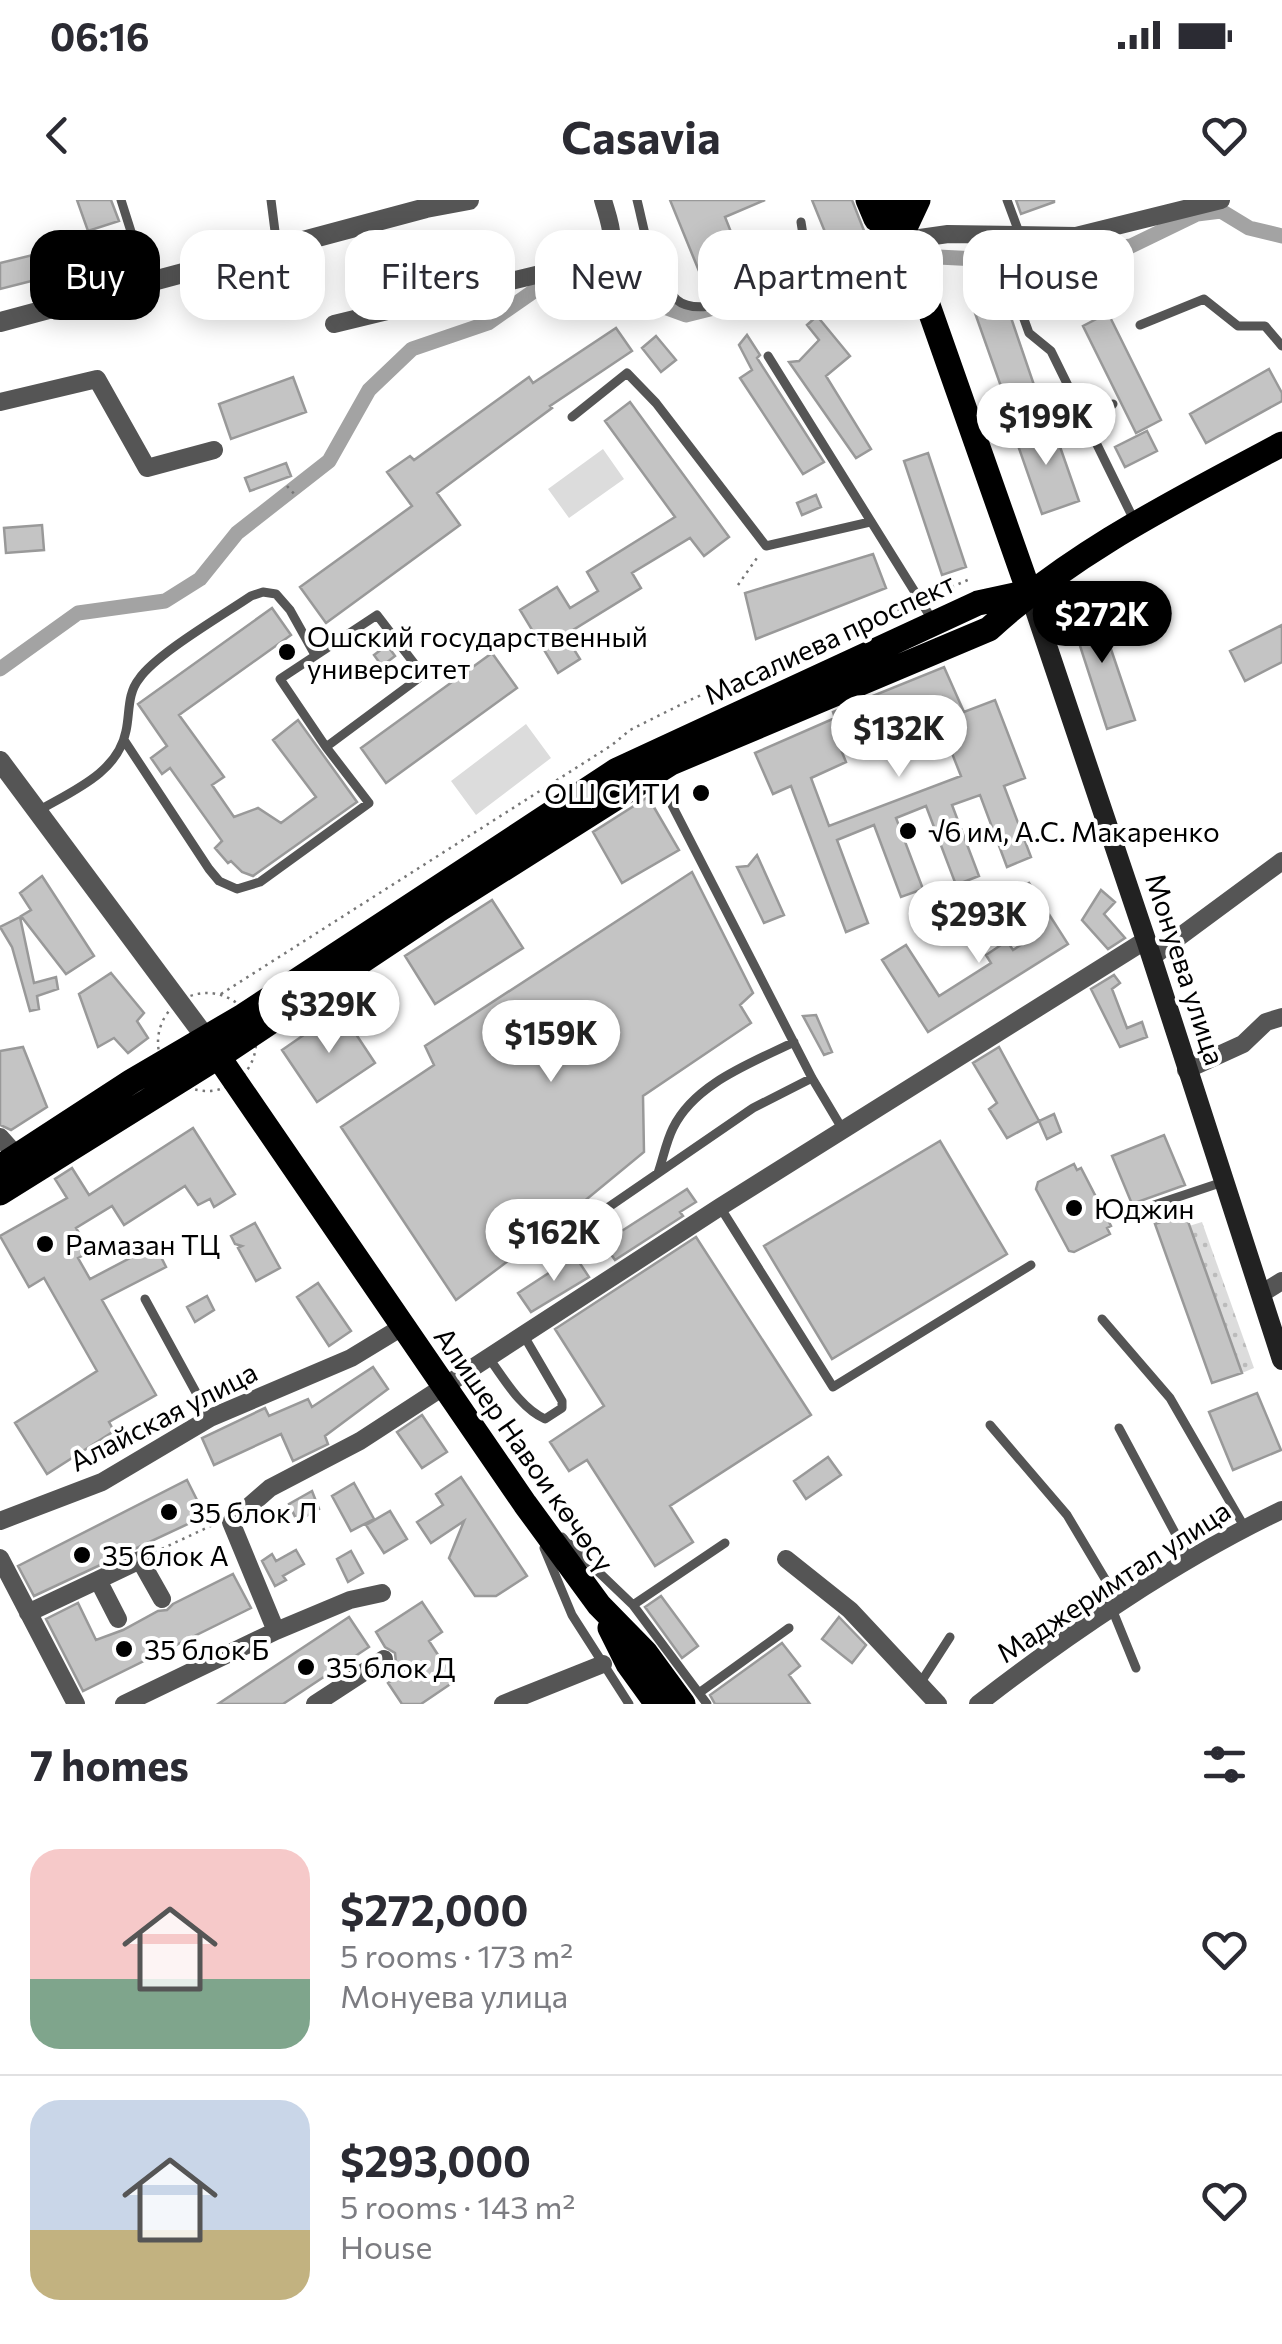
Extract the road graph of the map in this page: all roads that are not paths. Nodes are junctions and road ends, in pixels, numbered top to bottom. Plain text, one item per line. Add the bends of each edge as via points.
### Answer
1 (120, 200) edge
2 (271, 200) edge
3 (469, 200) edge
4 (603, 200) edge
5 (636, 200) edge
6 (868, 200) edge
7 (891, 200) edge
8 (918, 200) edge
9 (1007, 200) edge
10 (1221, 200) edge
11 (801, 222) dead end
12 (130, 230) edge
13 (275, 230) edge
14 (889, 230) edge
15 (902, 230) edge
16 (912, 230) edge
17 (1018, 230) edge
18 (1100, 230) edge
19 (325, 236) edge
20 (30, 314) edge
21 (934, 320) edge
22 (1025, 320) edge
23 (0, 322) edge
24 (334, 324) dead end
25 (1140, 325) dead end
26 (1282, 346) edge
27 (768, 356) dead end
28 (0, 402) edge
29 (1113, 404) dead end
30 (572, 417) dead end
31 (1091, 431) junction
32 (1282, 444) edge
33 (214, 450) dead end
34 (870, 522) junction
35 (1135, 522) junction
36 (1029, 592) junction
37 (934, 622) junction
38 (314, 653) junction
39 (124, 740) junction
40 (326, 747) junction
41 (0, 761) edge
42 (656, 773) junction
43 (38, 811) junction
44 (1282, 861) edge
45 (1149, 948) junction
46 (1282, 1017) edge
47 (794, 1042) junction
48 (212, 1048) junction
49 (1186, 1070) junction
50 (812, 1078) junction
51 (842, 1130) junction
52 (6, 1154) edge
53 (658, 1176) junction
54 (1224, 1182) junction
55 (0, 1193) edge
56 (720, 1207) junction
57 (1136, 1211) dead end
58 (600, 1213) dead end
59 (1031, 1265) dead end
60 (1282, 1280) edge
61 (1261, 1294) junction
62 (145, 1299) dead end
63 (1102, 1319) dead end
64 (402, 1328) junction
65 (522, 1333) junction
66 (488, 1358) junction
67 (1282, 1360) edge
68 (444, 1388) junction
69 (210, 1418) junction
70 (990, 1425) dead end
71 (1120, 1428) dead end
72 (525, 1504) junction
73 (1282, 1510) edge
74 (0, 1521) edge
75 (1245, 1528) junction
76 (725, 1544) dead end
77 (0, 1558) edge
78 (786, 1559) dead end
79 (1190, 1562) junction
80 (98, 1580) junction
81 (382, 1594) dead end
82 (162, 1599) dead end
83 (599, 1605) junction
84 (632, 1605) junction
85 (1116, 1606) junction
86 (28, 1613) junction
87 (118, 1619) dead end
88 (789, 1628) dead end
89 (276, 1630) junction
90 (950, 1637) dead end
91 (384, 1660) dead end
92 (603, 1664) junction
93 (1136, 1668) dead end
94 (920, 1682) junction
95 (691, 1699) edge
96 (76, 1704) edge
97 (124, 1704) edge
98 (314, 1704) edge
99 (502, 1704) edge
100 (629, 1704) edge
101 (657, 1704) edge
102 (708, 1704) edge
103 (938, 1704) edge
104 (978, 1704) edge

1 - 12 lane
2 - 13 lane
3 - 19 street
4 - 24 street via 614,240 598,260
5 - 11 lane via 660,278 689,307 737,300 782,278 804,261
6 - 14 main road
7 - 15 main road, Монуева улица
8 - 16 main road
9 - 17 lane
10 - 18 street
20 - 23 street
21 - 36 main road, Монуева улица
22 - 31 lane via 1051,350
25 - 26 lane via 1204,298 1238,326 1265,326
27 - 34 lane
28 - 33 street via 97,379 148,468
29 - 31 lane
30 - 34 lane via 628,373 766,546
31 - 35 lane
32 - 35 main road
34 - 37 lane
35 - 36 main road
36 - 37 main road, Масалиева проспект
36 - 42 main road, Масалиева проспект via 989,630
36 - 45 main road, Монуева улица
37 - 48 main road, Масалиева проспект via 618,770
38 - 39 lane via 276,594 250,596 139,678
38 - 40 lane via 280,678
38 - 40 lane via 378,615 422,675
39 - 40 lane via 209,869 237,889 260,882 369,803
39 - 43 lane via 120,754 96,776
41 - 43 street
42 - 47 lane
42 - 48 main road, Масалиева проспект
43 - 48 street
44 - 45 street
45 - 49 main road, Монуева улица
45 - 51 street
46 - 49 street via 1266,1022 1244,1044
47 - 50 lane
47 - 53 lane via 694,1099 674,1126
48 - 52 main road
48 - 55 main road, Масалиева проспект
48 - 64 main road, Алишер Навои көчөсү
49 - 54 main road, Монуева улица
50 - 51 lane
50 - 53 lane via 752,1108
51 - 56 street
53 - 58 lane
54 - 57 lane
54 - 61 main road, Монуева улица
56 - 59 lane via 833,1388
56 - 65 street
60 - 61 street
61 - 67 main road, Монуева улица
62 - 69 lane
63 - 75 lane via 1170,1398
64 - 68 main road, Алишер Навои көчөсү
64 - 69 street, Алайская улица via 351,1358
65 - 66 street
65 - 66 lane via 562,1401 556,1414 538,1416
66 - 68 street
68 - 72 main road, Алишер Навои көчөсү
68 - 89 street via 270,1488 231,1522
69 - 74 street, Алайская улица via 102,1482
70 - 85 lane via 1067,1515
71 - 79 lane
72 - 83 main road, Алишер Навои көчөсү
72 - 84 lane
72 - 92 lane via 572,1615
73 - 75 street, Маджеримтал улица
75 - 79 street, Маджеримтал улица
76 - 84 lane
77 - 86 street
78 - 94 street via 850,1610
79 - 85 street, Маджеримтал улица
80 - 82 street via 140,1560
80 - 86 street
80 - 87 street
81 - 89 street
83 - 95 main road, Алишер Навои көчөсү
83 - 101 main road, Алишер Навои көчөсү
84 - 95 lane
85 - 93 lane
85 - 104 street, Маджеримтал улица
86 - 96 street
88 - 95 lane
89 - 97 street
90 - 94 lane
91 - 98 street
92 - 99 street
92 - 100 lane
94 - 103 street
95 - 102 lane

